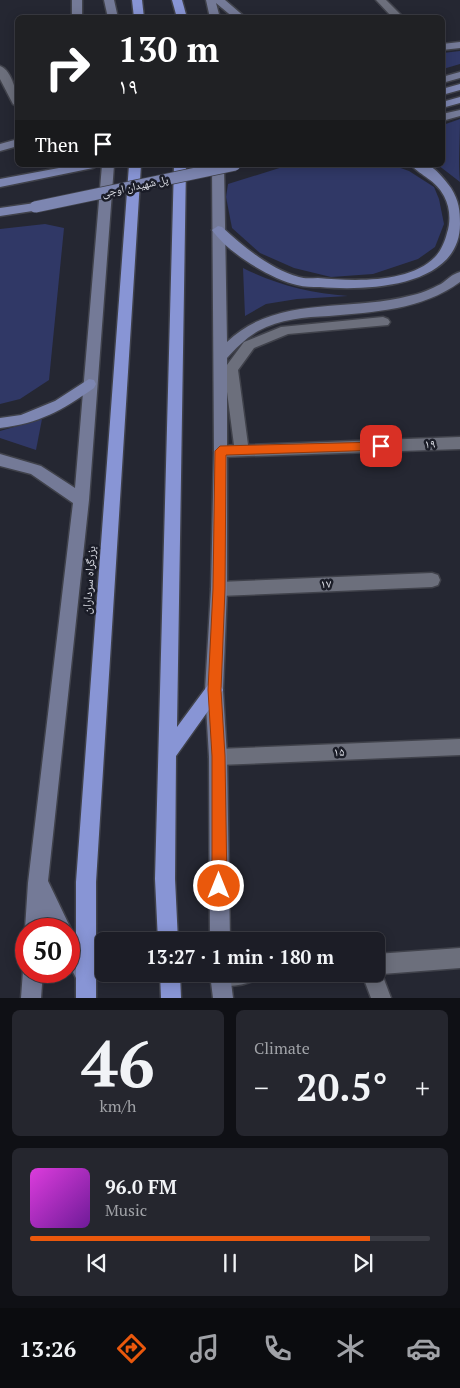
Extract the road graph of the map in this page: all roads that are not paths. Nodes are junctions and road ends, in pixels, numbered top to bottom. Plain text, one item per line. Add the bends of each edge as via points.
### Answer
1 (77, 0) edge
2 (109, 0) edge
3 (137, 0) edge
4 (177, 0) edge
5 (211, 0) edge
6 (219, 0) edge
7 (381, 0) edge
8 (77, 15) edge
9 (112, 15) edge
10 (139, 15) edge
11 (181, 15) edge
12 (214, 15) edge
13 (238, 15) edge
14 (396, 15) edge
15 (460, 45) edge
16 (445, 47) edge
17 (0, 70) edge
18 (460, 75) edge
19 (445, 79) edge
20 (460, 87) edge
21 (445, 91) edge
22 (15, 98) edge
23 (460, 100) edge
24 (445, 104) edge
25 (460, 113) edge
26 (445, 117) edge
27 (15, 143) edge
28 (0, 148) edge
29 (82, 167) edge
30 (108, 167) edge
31 (135, 167) edge
32 (180, 167) edge
33 (218, 167) edge
34 (226, 167) edge
35 (422, 167) edge
36 (0, 183) edge
37 (0, 212) edge
38 (218, 230) junction
39 (460, 276) edge
40 (383, 322) dead end
41 (220, 357) junction
42 (89, 384) junction
43 (0, 423) edge
44 (460, 443) edge
45 (242, 450) junction
46 (220, 451) junction
47 (0, 460) edge
48 (81, 500) junction
49 (432, 580) dead end
50 (219, 589) junction
51 (214, 690) junction
52 (460, 747) edge
53 (169, 752) junction
54 (218, 756) junction
55 (38, 883) junction
56 (36, 918) edge
57 (56, 918) edge
58 (168, 932) edge
59 (220, 932) edge
60 (460, 958) edge
61 (385, 963) edge
62 (80, 964) edge
63 (86, 976) junction
64 (170, 982) edge
65 (221, 982) edge
66 (375, 982) edge
67 (32, 983) edge
68 (31, 998) edge
69 (86, 998) edge
70 (171, 998) edge
71 (223, 998) edge
72 (381, 998) edge

1 - 8 main road
2 - 9 main road
3 - 10 highway
4 - 11 highway
5 - 12 main road
6 - 13 main road
7 - 14 street
15 - 16 main road
17 - 22 street
18 - 19 main road
20 - 21 main road
23 - 24 main road
25 - 26 main road
27 - 28 main road
29 - 36 main road
30 - 42 main road
31 - 63 highway, بزرگراه سرداران via 86,882
32 - 53 highway
33 - 38 main road
34 - 37 main road, پل شهیدان اوجی, bridge
35 - 38 main road via 451,192 459,216 454,239 438,261 410,274 375,284 297,281 238,250
38 - 41 main road
39 - 41 main road via 426,297 289,315 261,324 237,338
40 - 45 street via 286,330 249,345 231,369
41 - 46 main road
42 - 43 main road via 60,405 23,420
42 - 48 main road
44 - 45 street, ۱۹
45 - 46 street, ۱۹
46 - 50 main road
47 - 48 main road via 36,470
48 - 55 main road
49 - 50 street, ۱۷
50 - 51 main road
51 - 53 highway
51 - 54 main road
52 - 54 street, ۱۵
53 - 58 highway
54 - 59 main road
55 - 56 main road
55 - 57 main road
60 - 61 street
62 - 63 main road
63 - 69 highway, بزرگراه سرداران
64 - 70 highway
65 - 71 main road
66 - 72 street
67 - 68 main road

